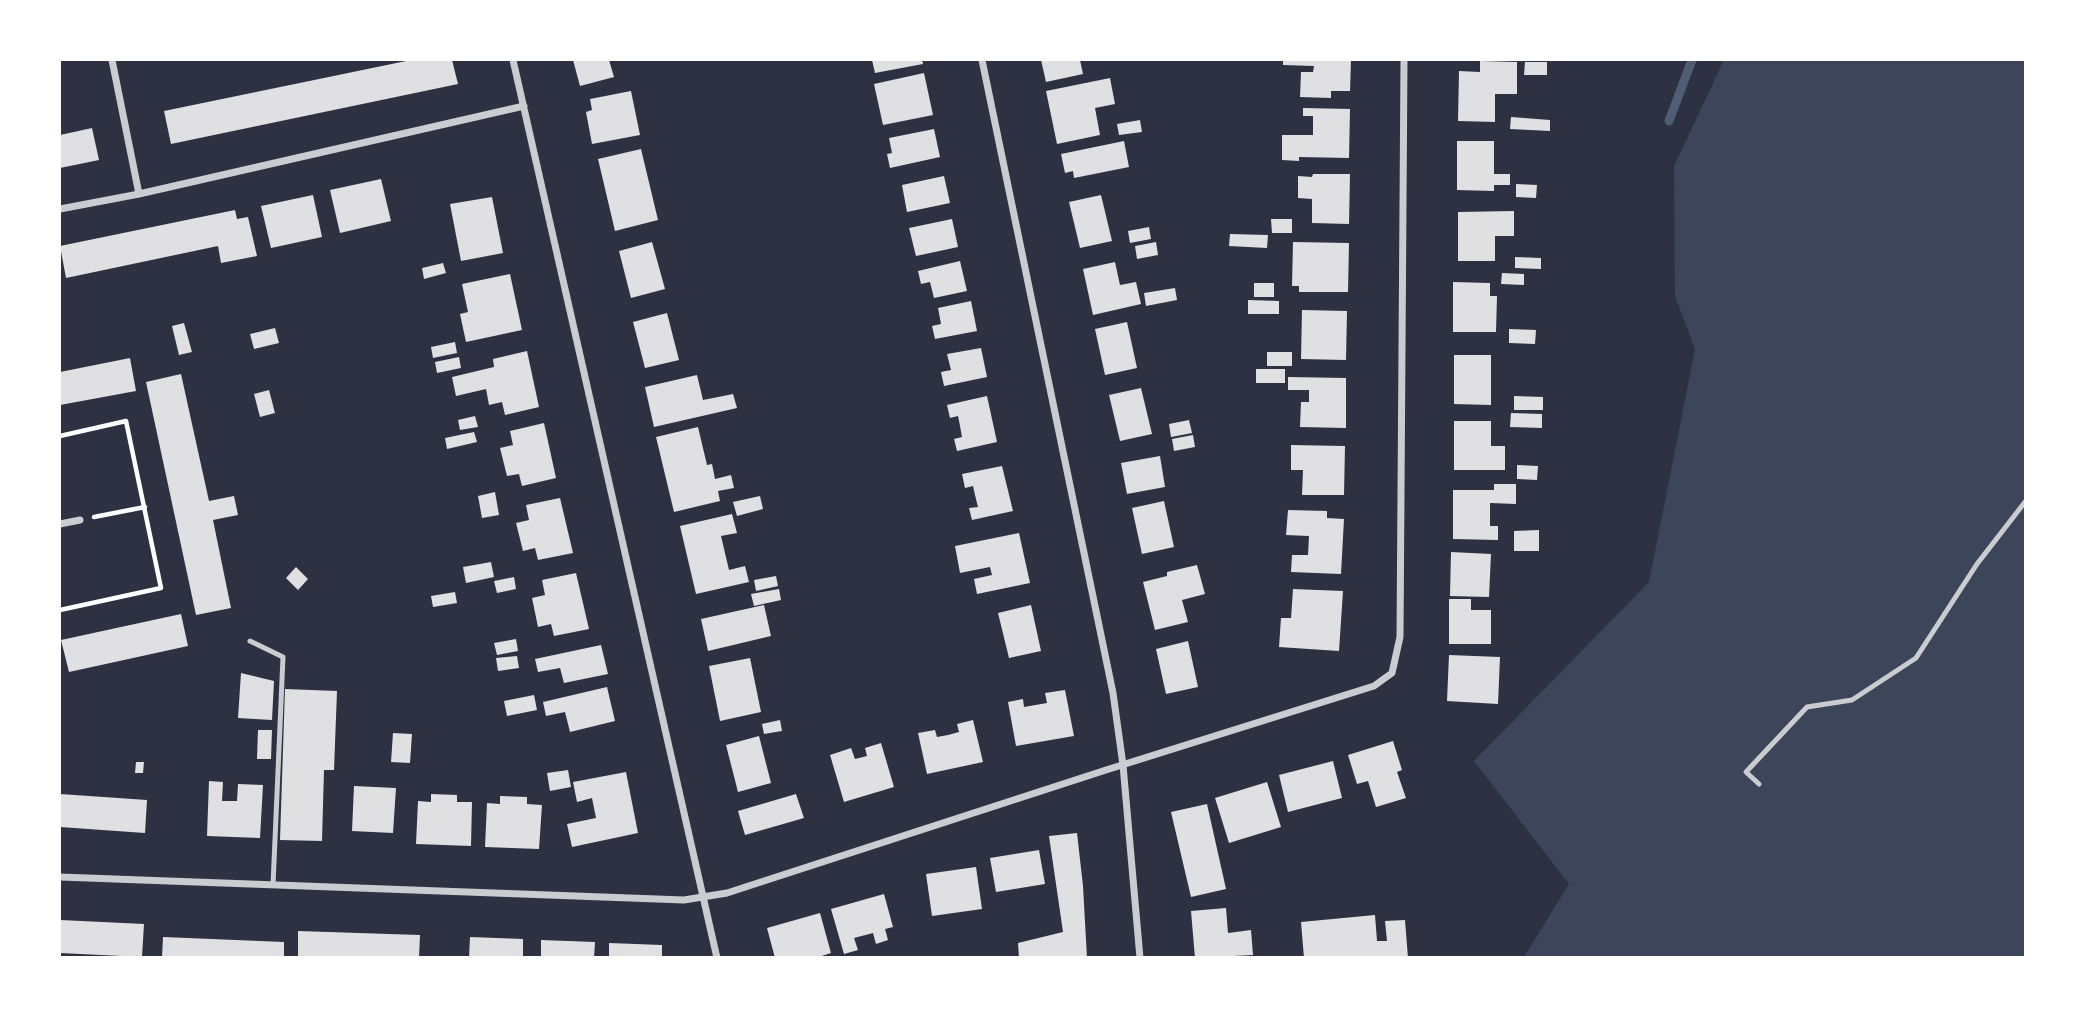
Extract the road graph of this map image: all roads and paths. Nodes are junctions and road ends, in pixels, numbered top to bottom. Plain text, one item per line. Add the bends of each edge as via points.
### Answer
1 (112, 60) edge
2 (513, 60) edge
3 (982, 60) edge
4 (1404, 60) edge
5 (524, 106) junction
6 (139, 194) junction
7 (60, 209) edge
8 (60, 436) edge
9 (2025, 502) edge
10 (145, 507) junction
11 (80, 520) joint
12 (60, 524) edge
13 (60, 610) edge
14 (250, 641) dead end
15 (1123, 765) junction
16 (1759, 783) dead end
17 (60, 877) edge
18 (272, 885) junction
19 (704, 898) junction
20 (717, 957) edge
21 (1140, 957) edge

1 - 6 street
2 - 5 street
3 - 15 street via 1113,693
4 - 15 street via 1400,637 1392,673 1374,686
5 - 6 street
5 - 19 street
6 - 7 street
8 - 10 path via 126,421
9 - 16 lane via 1977,564 1916,658 1852,700 1807,707 1746,772
10 - 11 path
10 - 13 path via 162,587
11 - 12 street
14 - 18 lane via 283,657
15 - 19 street
15 - 21 street
17 - 18 street
18 - 19 street
19 - 20 street

